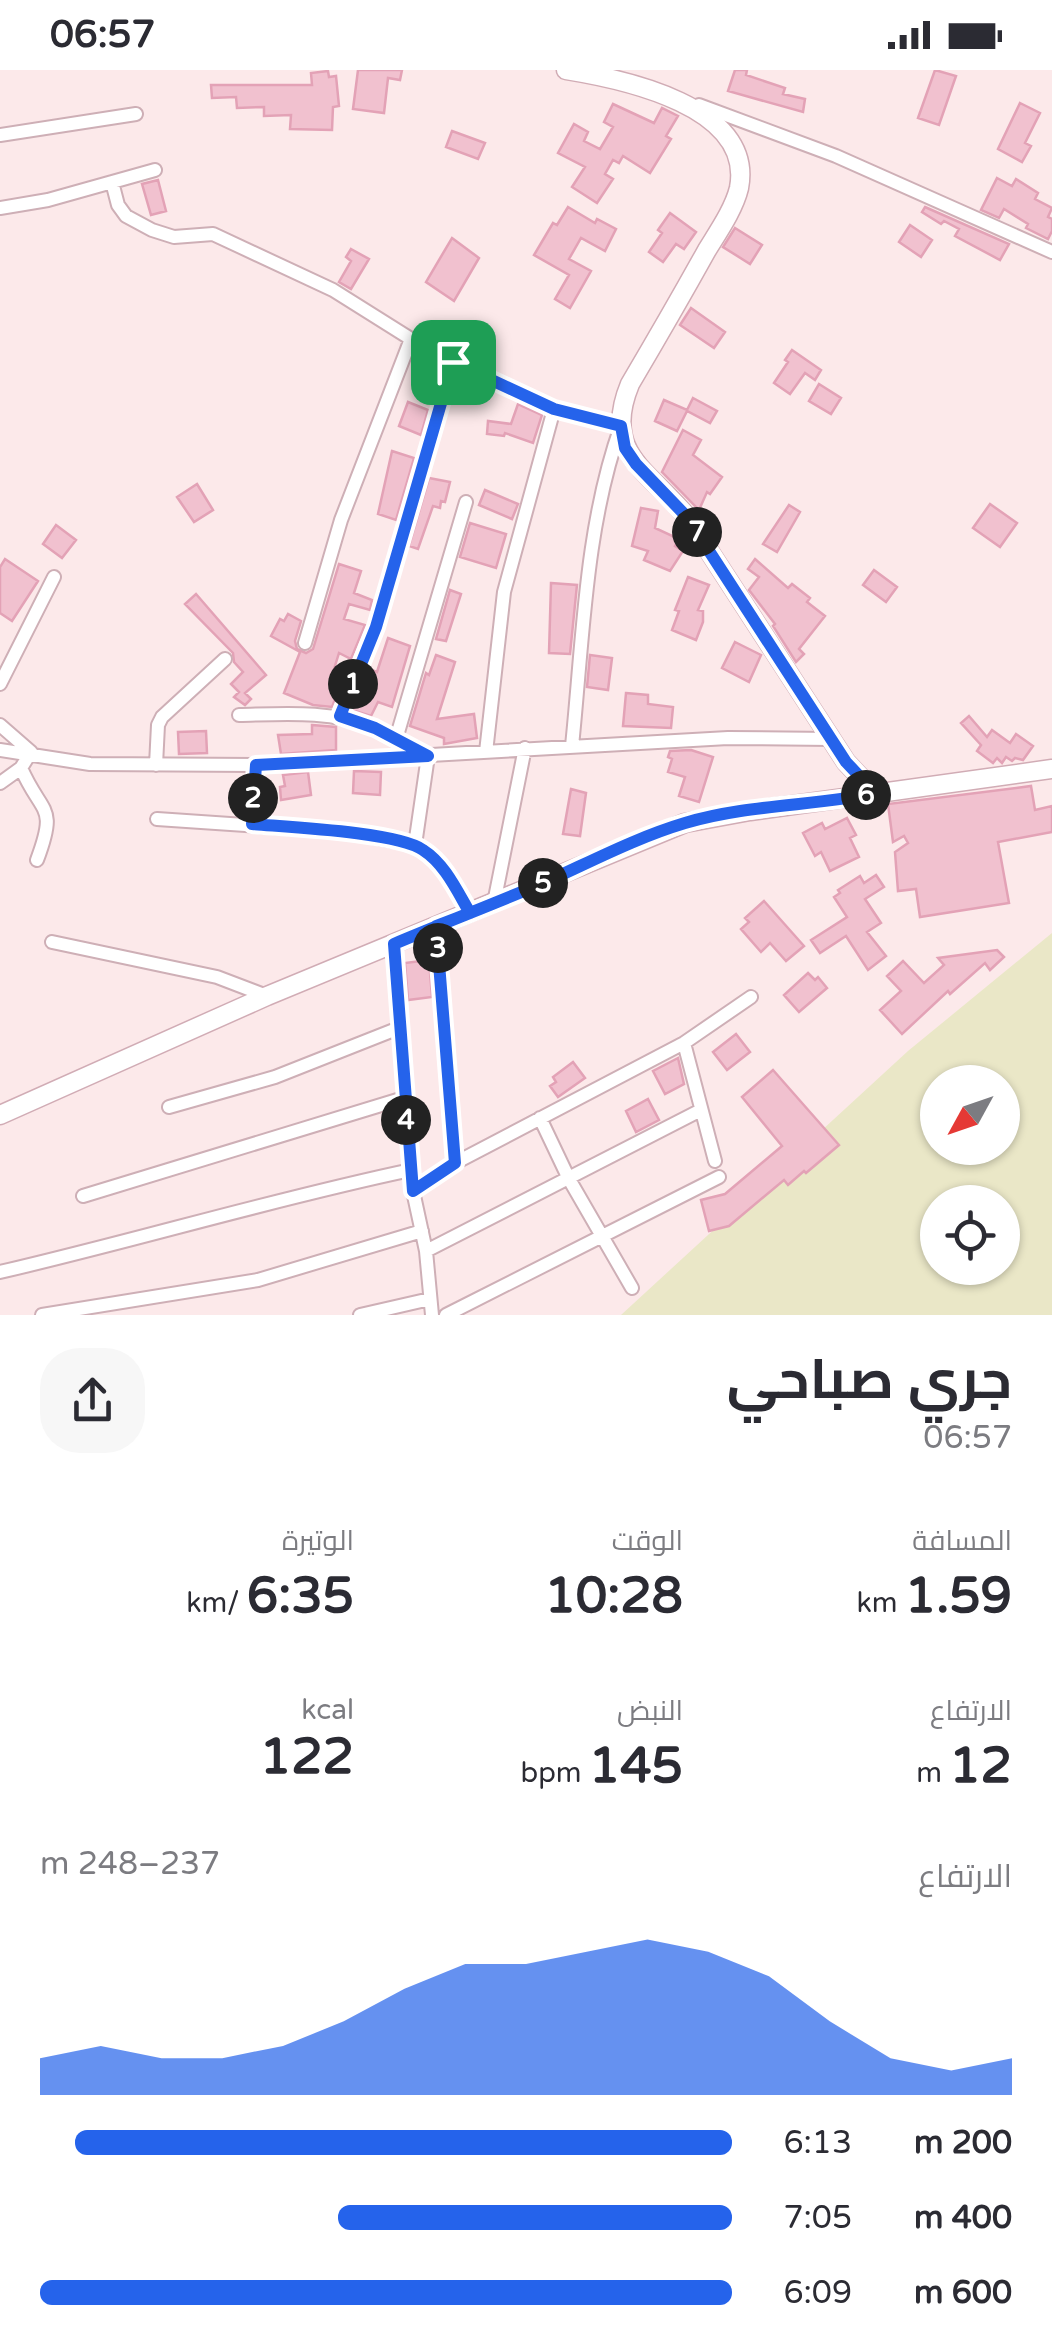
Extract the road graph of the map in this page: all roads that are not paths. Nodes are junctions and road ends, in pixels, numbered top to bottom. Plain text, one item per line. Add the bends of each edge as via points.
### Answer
1 (566, 70) edge
2 (673, 96) junction
3 (136, 114) dead end
4 (0, 135) edge
5 (155, 170) dead end
6 (112, 182) junction
7 (0, 208) edge
8 (1052, 252) edge
9 (411, 339) junction
10 (453, 362) junction
11 (554, 409) junction
12 (621, 426) junction
13 (466, 502) dead end
14 (54, 578) dead end
15 (305, 643) dead end
16 (225, 659) dead end
17 (0, 684) edge
18 (239, 716) dead end
19 (340, 716) junction
20 (0, 724) edge
21 (396, 739) junction
22 (832, 740) junction
23 (572, 746) junction
24 (525, 748) junction
25 (0, 750) edge
26 (31, 752) junction
27 (486, 752) junction
28 (428, 756) junction
29 (846, 762) junction
30 (156, 764) junction
31 (256, 765) junction
32 (21, 768) junction
33 (1052, 770) edge
34 (0, 783) edge
35 (882, 792) junction
36 (845, 800) junction
37 (157, 819) dead end
38 (252, 824) junction
39 (415, 845) junction
40 (37, 860) dead end
41 (494, 903) junction
42 (470, 913) junction
43 (436, 926) junction
44 (52, 942) dead end
45 (394, 944) junction
46 (267, 996) junction
47 (750, 996) dead end
48 (399, 1028) junction
49 (684, 1044) junction
50 (404, 1098) junction
51 (169, 1107) dead end
52 (701, 1110) junction
53 (0, 1115) edge
54 (540, 1118) junction
55 (715, 1160) dead end
56 (455, 1163) junction
57 (411, 1170) junction
58 (719, 1176) dead end
59 (569, 1179) junction
60 (413, 1191) junction
61 (83, 1196) dead end
62 (422, 1231) junction
63 (602, 1236) junction
64 (426, 1251) junction
65 (0, 1272) edge
66 (632, 1288) dead end
67 (430, 1299) junction
68 (42, 1315) edge
69 (360, 1315) edge
70 (432, 1315) edge
71 (446, 1315) edge

1 - 2 main road
2 - 8 street via 836,156
2 - 12 main road via 723,132 737,159 739,188 630,384
3 - 4 street
5 - 6 street
6 - 7 street
6 - 9 street via 126,216 152,230 174,237 213,234 333,290
9 - 10 street
9 - 15 street via 341,520
10 - 11 street
10 - 19 street via 376,627
11 - 12 street
11 - 27 street via 504,592
12 - 22 main road via 625,448 687,517
12 - 23 street via 597,515
13 - 21 street
14 - 17 street
16 - 30 street via 162,717
18 - 19 street
19 - 21 street
20 - 26 street
21 - 28 street
22 - 23 street
22 - 29 main road
23 - 24 street
24 - 27 street
24 - 41 street
25 - 26 street
26 - 30 street via 90,764
26 - 32 street
27 - 28 street
28 - 31 street
28 - 39 street
29 - 35 main road
29 - 36 main road
30 - 31 street
31 - 38 street
32 - 34 street
32 - 40 street via 49,818
33 - 35 main road
35 - 36 main road
36 - 41 main road via 685,823
37 - 38 street
38 - 39 street
39 - 42 street via 449,877
41 - 42 main road
42 - 43 main road
43 - 45 main road
43 - 56 street
44 - 46 street via 217,977
45 - 46 main road
45 - 48 street
46 - 53 main road
47 - 49 street
48 - 50 street
48 - 51 street via 275,1077
49 - 52 street
49 - 54 street
50 - 57 street
50 - 61 street
52 - 55 street
52 - 59 street
54 - 56 street
54 - 59 street
56 - 60 street
57 - 60 street
57 - 65 street
58 - 63 street
59 - 63 street
59 - 64 street
60 - 62 street
62 - 64 street
62 - 68 street via 258,1280
63 - 66 street
63 - 71 street
64 - 67 street
67 - 69 street
67 - 70 street

